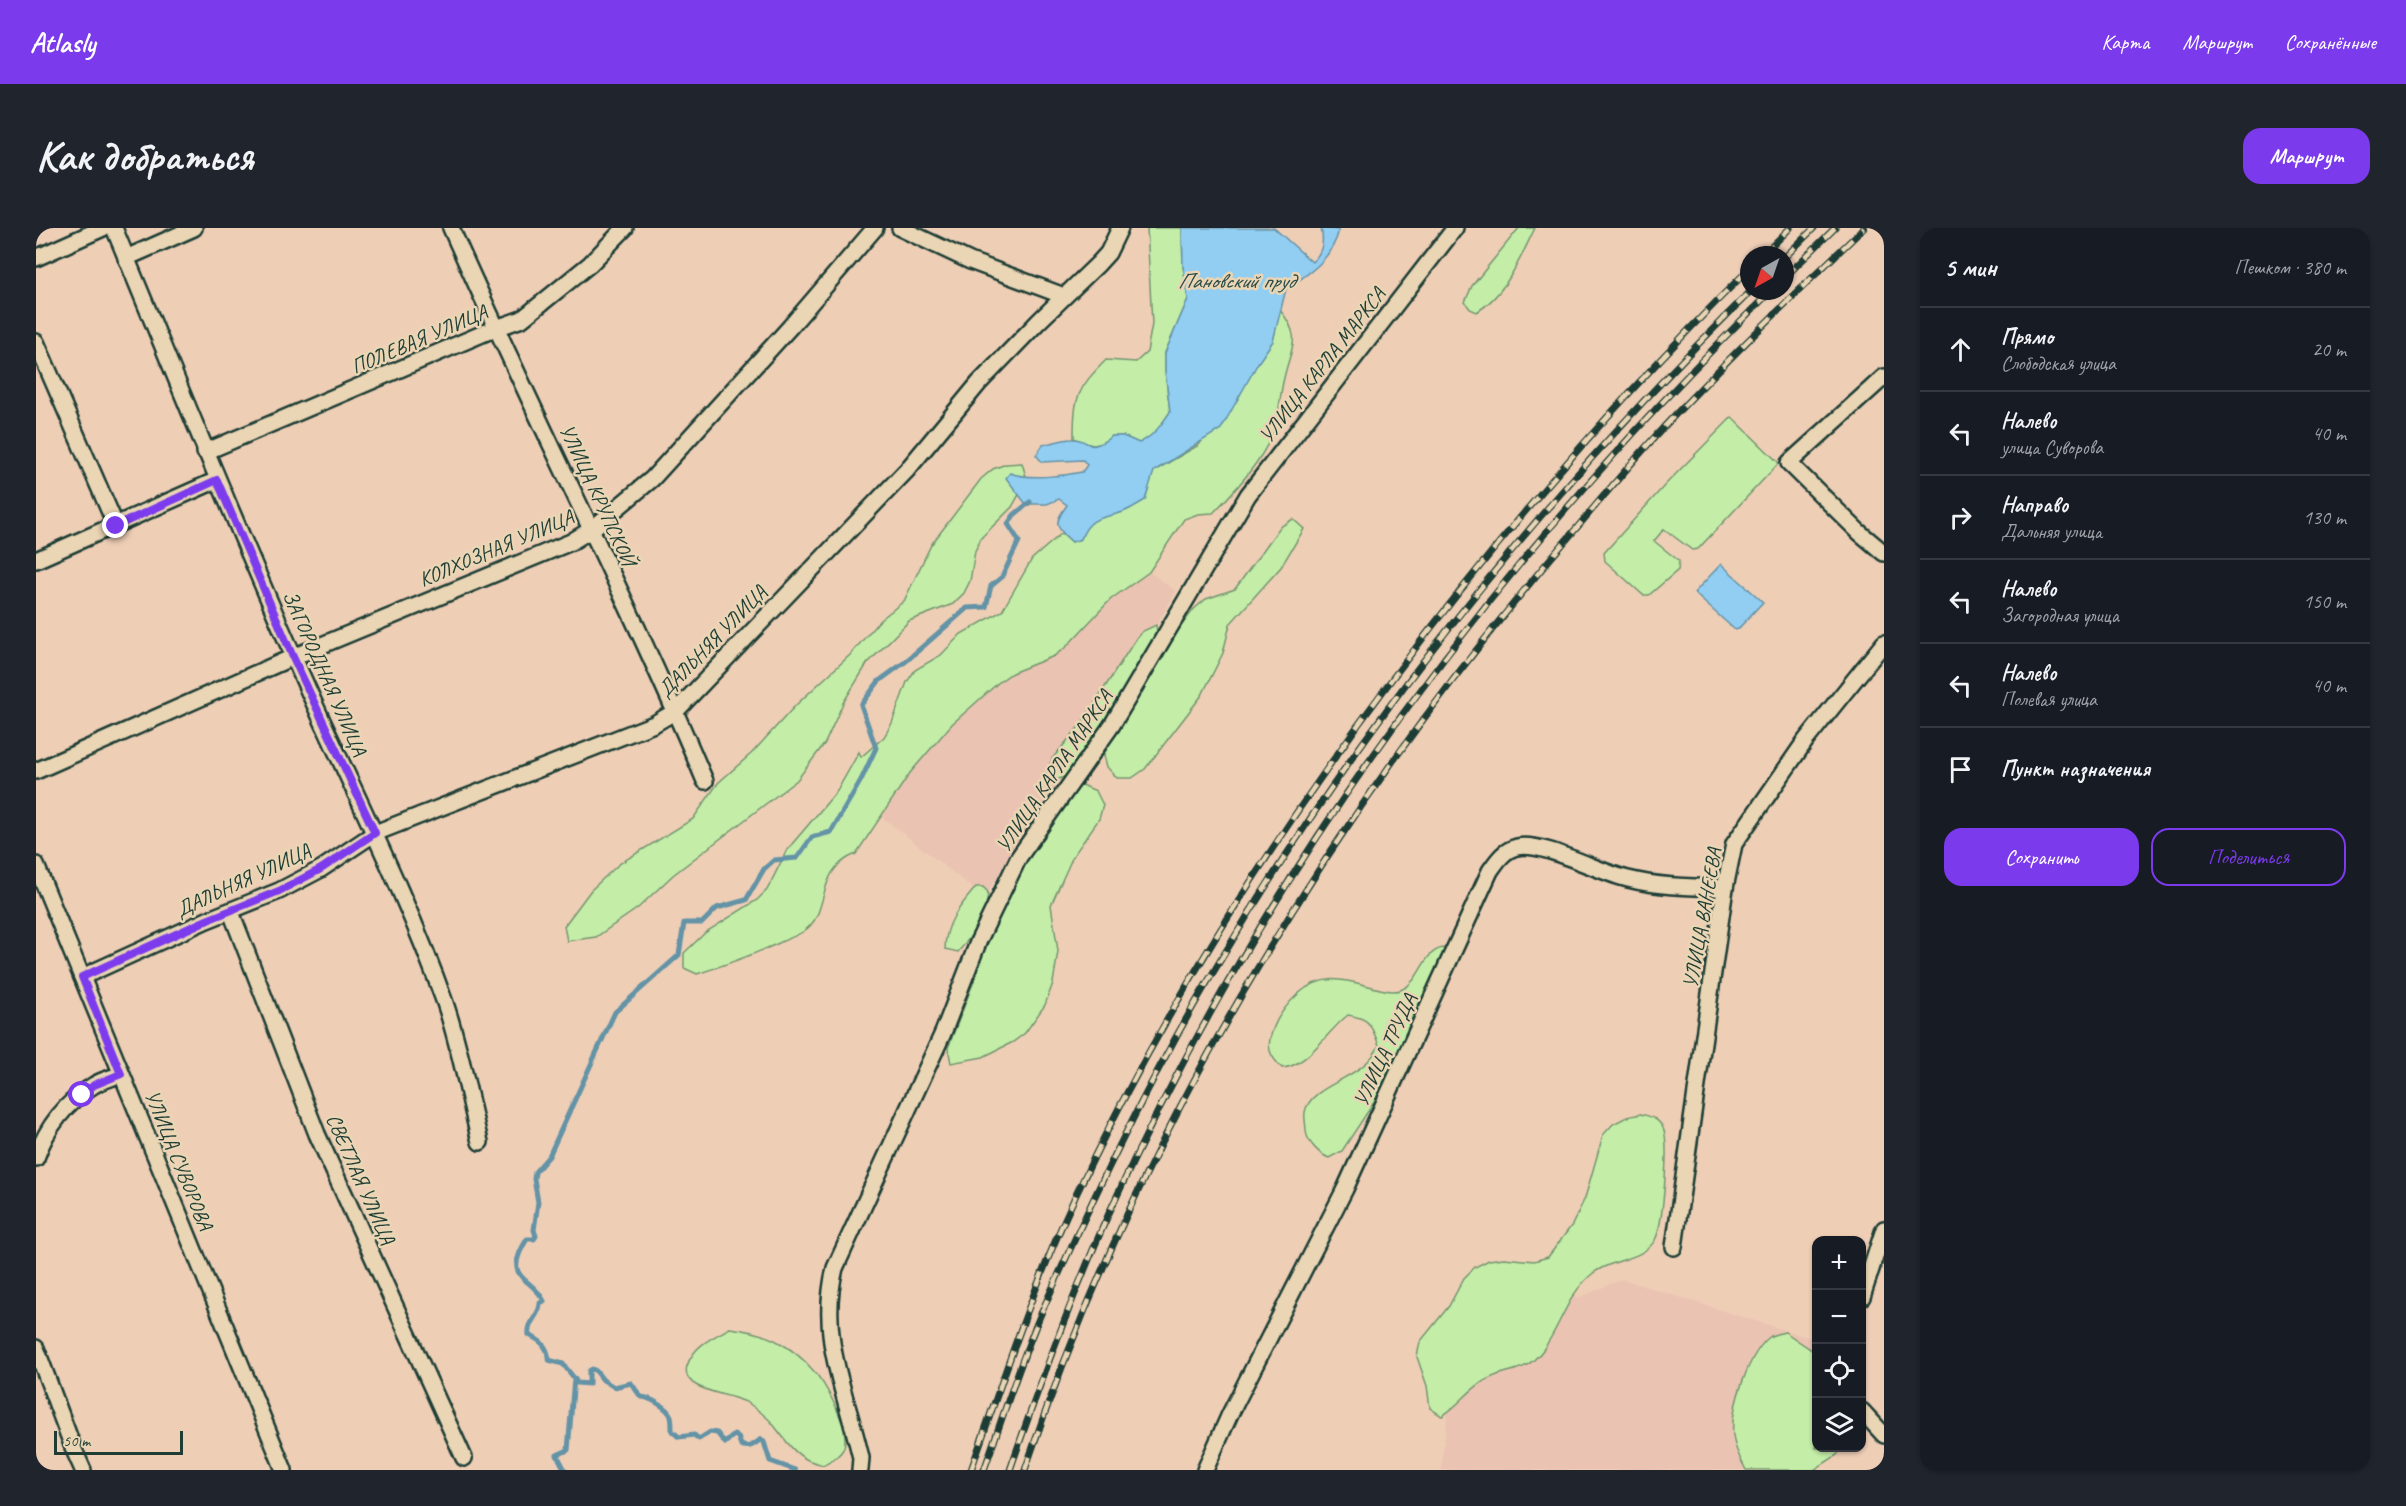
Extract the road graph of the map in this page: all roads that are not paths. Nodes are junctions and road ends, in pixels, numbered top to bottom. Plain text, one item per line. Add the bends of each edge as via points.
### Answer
1 (103, 228) edge
2 (114, 228) edge
3 (194, 228) edge
4 (451, 228) edge
5 (626, 228) edge
6 (875, 228) edge
7 (900, 228) edge
8 (1120, 228) edge
9 (1455, 228) edge
10 (36, 258) edge
11 (126, 258) junction
12 (1064, 296) junction
13 (496, 328) junction
14 (36, 342) edge
15 (1884, 377) edge
16 (206, 452) junction
17 (217, 480) junction
18 (116, 526) junction
19 (592, 529) junction
20 (1884, 553) edge
21 (36, 560) edge
22 (1884, 643) edge
23 (293, 657) junction
24 (676, 711) junction
25 (36, 771) edge
26 (705, 781) dead end
27 (375, 833) junction
28 (36, 866) edge
29 (1725, 888) junction
30 (231, 912) junction
31 (82, 977) junction
32 (121, 1074) junction
33 (480, 1142) dead end
34 (36, 1158) edge
35 (1884, 1229) edge
36 (1674, 1247) dead end
37 (1864, 1290) edge
38 (36, 1348) edge
39 (1866, 1415) edge
40 (1884, 1435) edge
41 (464, 1458) dead end
42 (83, 1470) edge
43 (284, 1470) edge
44 (860, 1470) edge
45 (1205, 1470) edge

1 - 10 street
2 - 11 street, ЗАГОРОДНАЯ УЛИЦА
3 - 11 street
4 - 13 street, УЛИЦА КРУПСКОЙ
5 - 13 street, ПОЛЕВАЯ УЛИЦА via 590,264 522,319
6 - 19 street, КОЛХОЗНАЯ УЛИЦА via 652,478
7 - 12 street via 970,261
8 - 12 street, ДАЛЬНЯЯ УЛИЦА via 1108,253
9 - 44 street, УЛИЦА КАРЛА МАРКСА via 1248,495 1112,725 1019,857 979,940 943,1034 835,1268 831,1285 828,1305 832,1349 859,1447
11 - 16 street, ЗАГОРОДНАЯ УЛИЦА
12 - 24 street, ДАЛЬНЯЯ УЛИЦА via 979,383 907,470
13 - 16 street, ПОЛЕВАЯ УЛИЦА
13 - 19 street, УЛИЦА КРУПСКОЙ
14 - 18 street
15 - 20 street via 1789,463
16 - 17 street, ЗАГОРОДНАЯ УЛИЦА
17 - 18 street
17 - 23 street, ЗАГОРОДНАЯ УЛИЦА
18 - 21 street
19 - 23 street, КОЛХОЗНАЯ УЛИЦА via 571,542
19 - 24 street, УЛИЦА КРУПСКОЙ
22 - 29 street, УЛИЦА ВАНЕЕВА via 1806,740 1734,844
23 - 25 street, КОЛХОЗНАЯ УЛИЦА
23 - 27 street, ЗАГОРОДНАЯ УЛИЦА
24 - 26 street, УЛИЦА КРУПСКОЙ
24 - 27 street, ДАЛЬНЯЯ УЛИЦА via 654,724
27 - 30 street, ДАЛЬНЯЯ УЛИЦА via 321,869
27 - 33 street, ЗАГОРОДНАЯ УЛИЦА via 446,1005
28 - 31 street, УЛИЦА СУВОРОВА
29 - 36 street, УЛИЦА ВАНЕЕВА
29 - 45 street, УЛИЦА ТРУДА via 1659,886 1625,879 1536,848 1518,847 1502,855 1490,871 1345,1189
30 - 31 street, ДАЛЬНЯЯ УЛИЦА
30 - 41 street, СВЕТЛАЯ УЛИЦА via 317,1134
31 - 32 street, УЛИЦА СУВОРОВА
32 - 34 street via 94,1085 58,1116 43,1137
32 - 43 street, УЛИЦА СУВОРОВА
35 - 37 street
38 - 42 street
39 - 40 street

